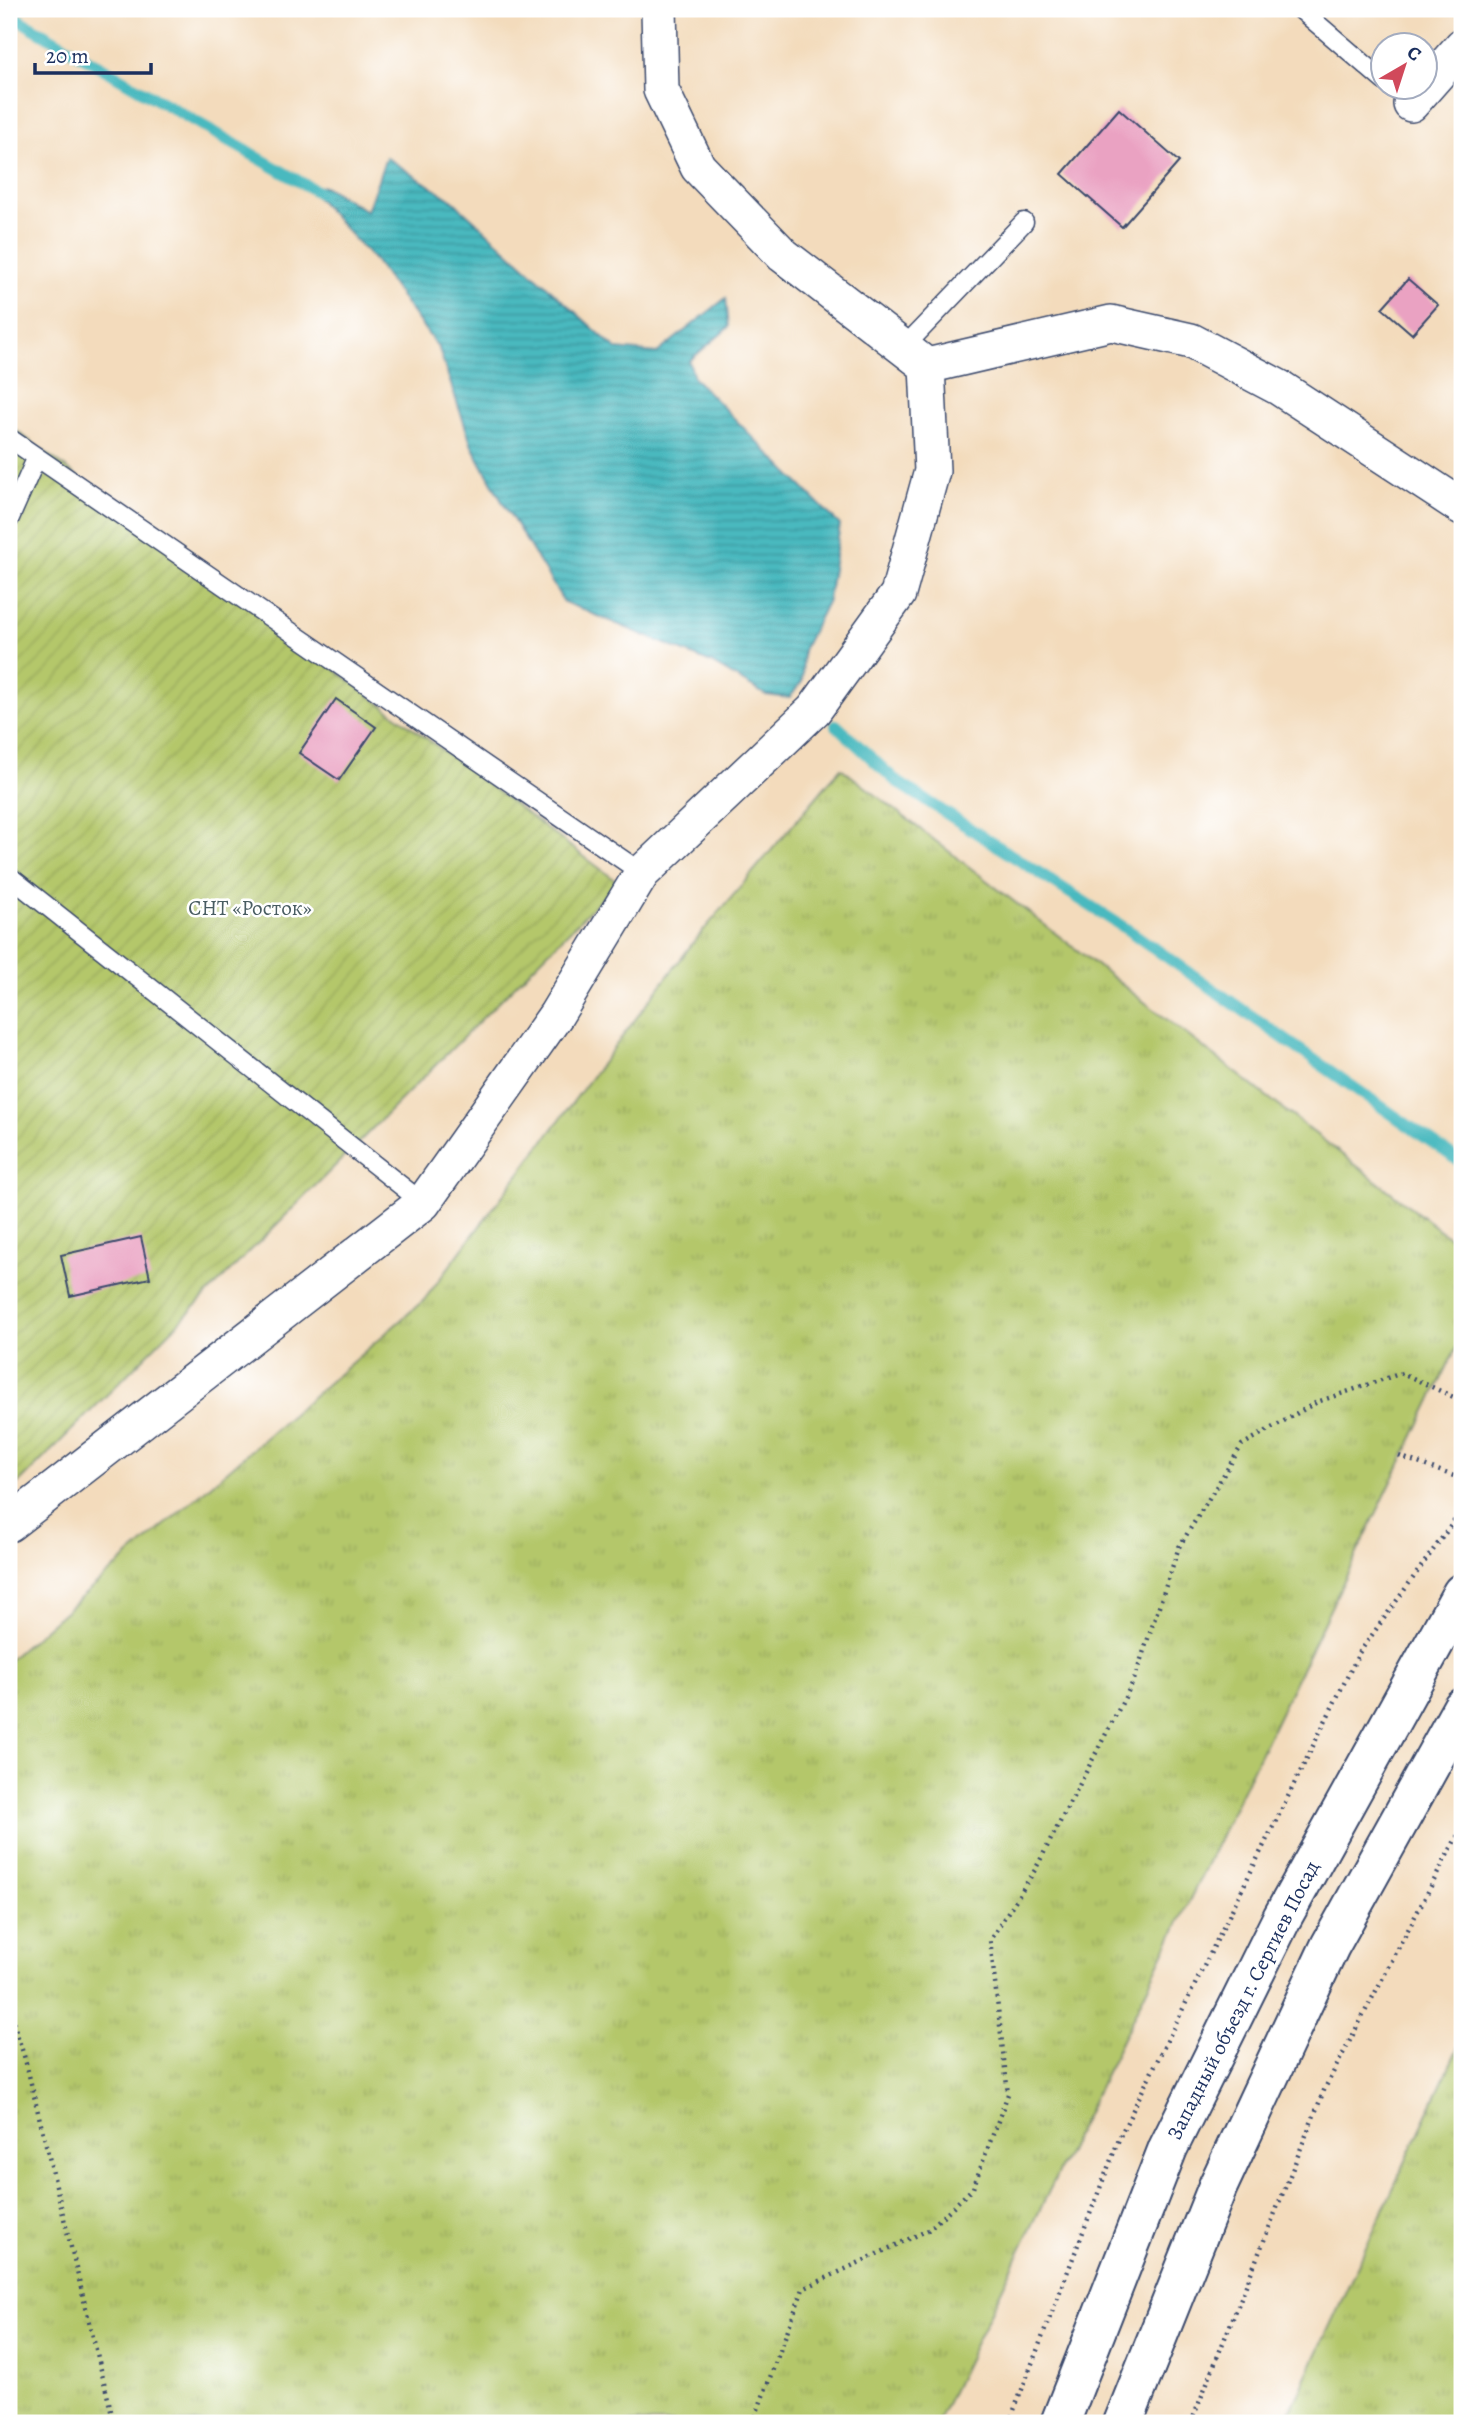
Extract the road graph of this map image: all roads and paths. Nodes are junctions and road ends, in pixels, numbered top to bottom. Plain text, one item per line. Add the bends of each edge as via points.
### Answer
1 (659, 9) edge
2 (1300, 9) edge
3 (1462, 46) edge
4 (1440, 64) edge
5 (1370, 68) edge
6 (1024, 222) dead end
7 (915, 357) junction
8 (9, 438) edge
9 (36, 459) junction
10 (1462, 507) edge
11 (9, 520) edge
12 (642, 873) junction
13 (9, 876) edge
14 (423, 1203) junction
15 (1462, 1401) edge
16 (1399, 1456) dead end
17 (1462, 1479) edge
18 (9, 1524) edge
19 (1462, 1593) edge
20 (1462, 1708) edge
21 (1462, 1827) edge
22 (9, 2009) edge
23 (114, 2423) edge
24 (753, 2423) edge
25 (1060, 2423) edge
26 (1123, 2423) edge
27 (1191, 2423) edge

1 - 7 street via 661,90 698,167 783,255
2 - 5 lane
3 - 4 street
6 - 7 lane
7 - 10 street via 1111,323 1191,341 1280,388
7 - 12 street via 932,471 898,594 814,710
8 - 9 lane
9 - 11 lane
9 - 12 lane
12 - 14 street via 556,1015
13 - 14 lane
14 - 18 street
15 - 24 path via 1402,1373 1317,1402 1242,1445 1179,1547 1134,1680 1035,1870 990,1940 1008,2094 973,2188 928,2230 803,2289
16 - 17 path
19 - 25 main road, Западный объезд г. Сергиев Посад via 1282,1918 1168,2148
20 - 26 main road via 1330,1946 1218,2186
21 - 27 path via 1325,2088
22 - 23 path

